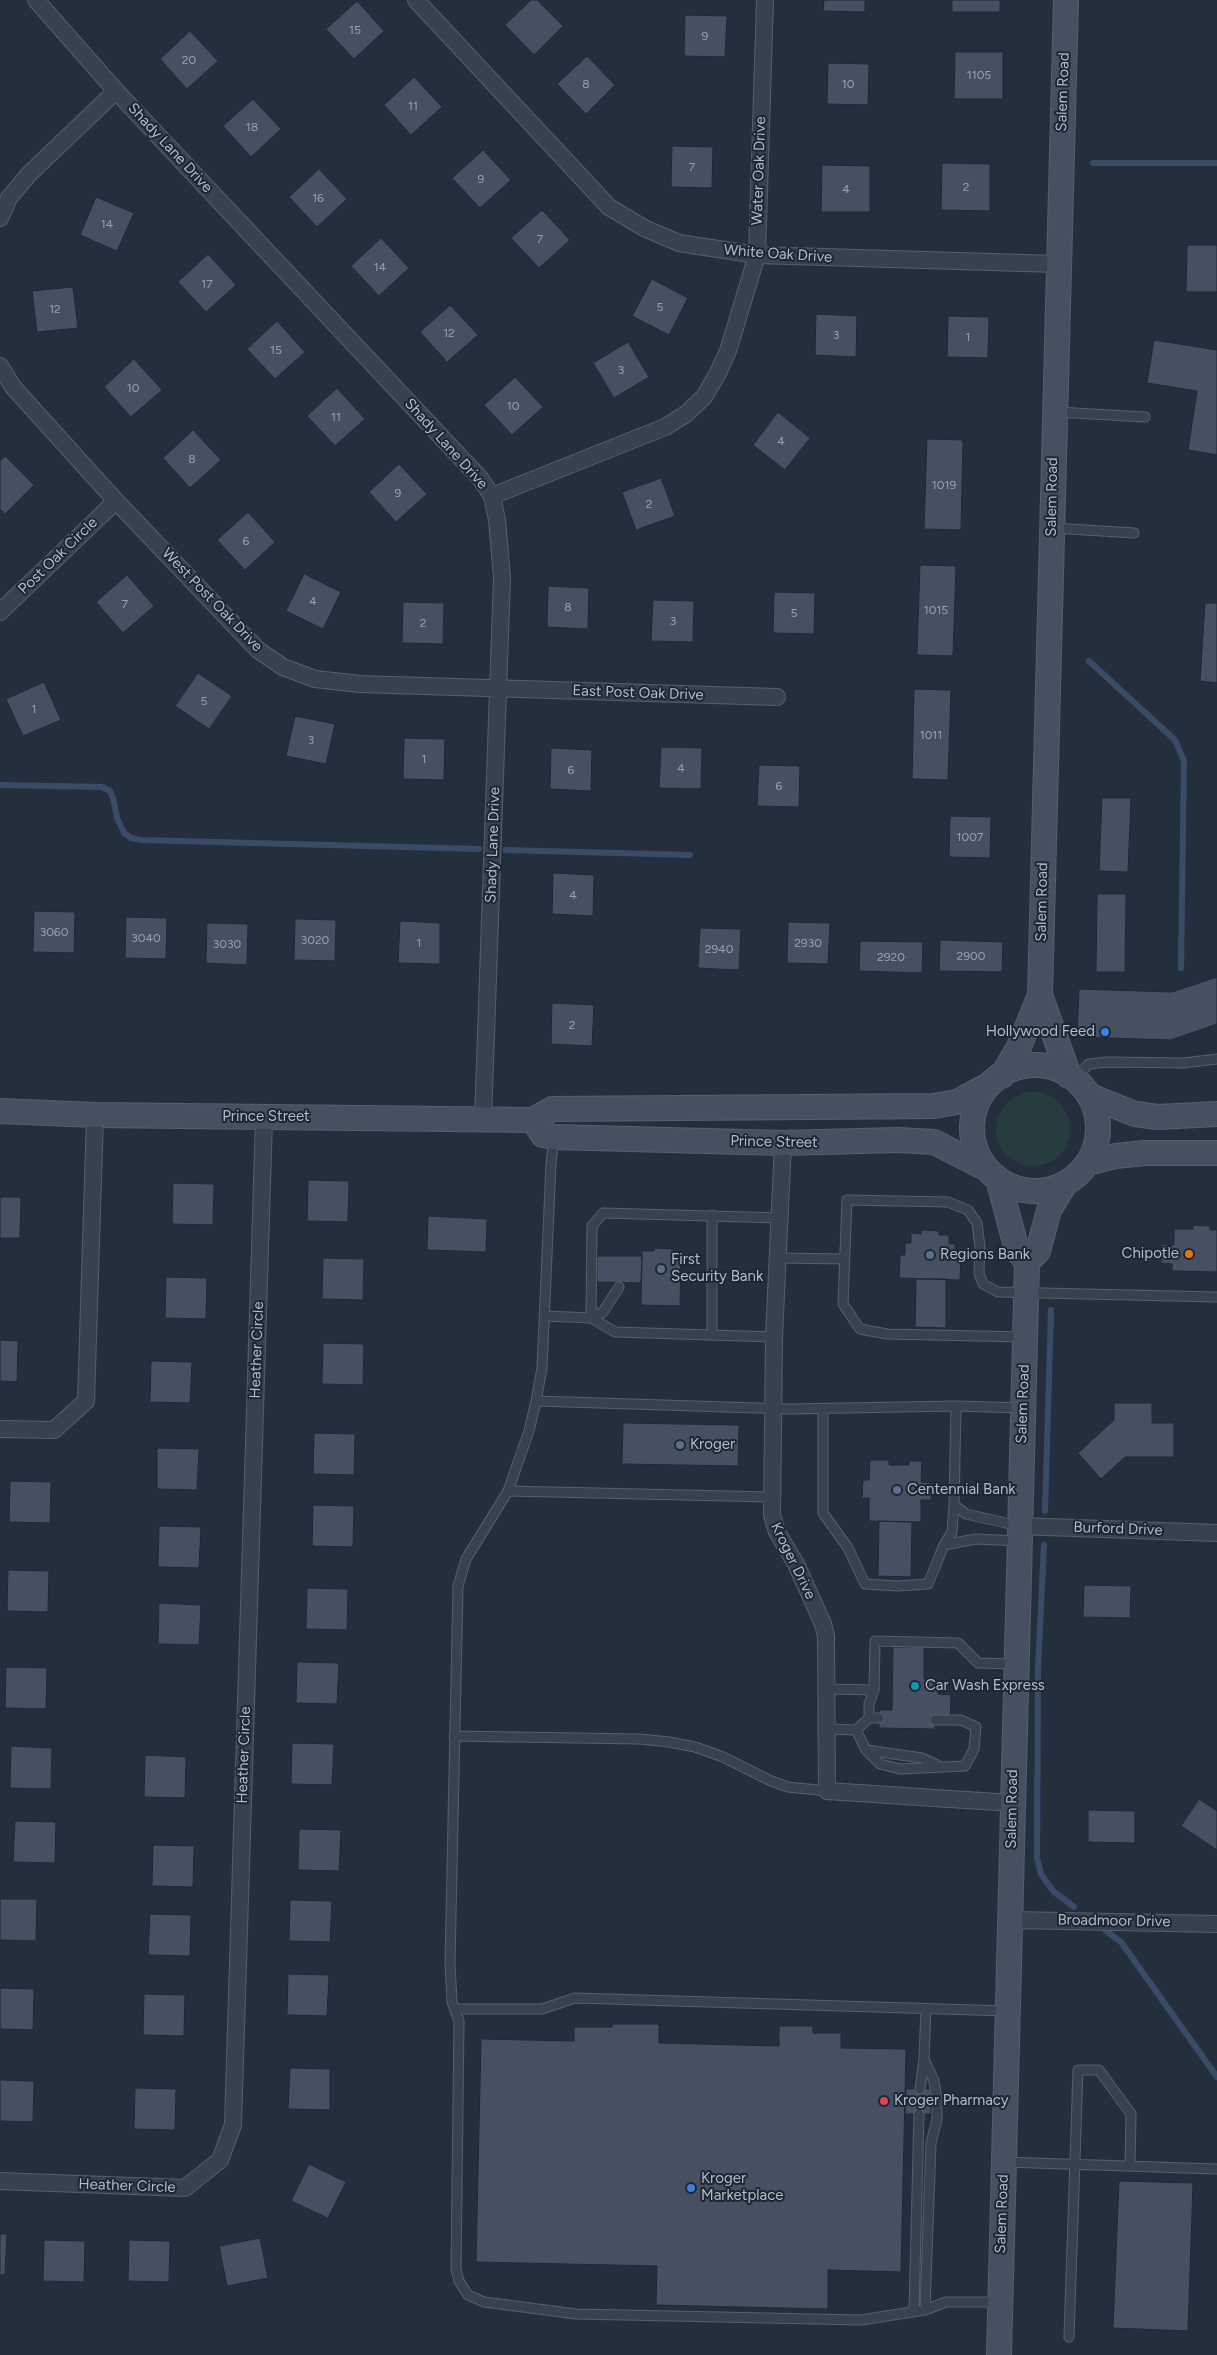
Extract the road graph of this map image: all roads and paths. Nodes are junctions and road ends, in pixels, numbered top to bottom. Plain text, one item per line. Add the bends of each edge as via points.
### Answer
1 (36, 0) edge
2 (416, 0) edge
3 (765, 0) edge
4 (1066, 0) edge
5 (116, 91) junction
6 (0, 218) edge
7 (757, 255) junction
8 (1058, 264) junction
9 (0, 366) edge
10 (1054, 412) junction
11 (1145, 417) dead end
12 (492, 496) junction
13 (116, 501) junction
14 (1051, 528) junction
15 (1134, 533) dead end
16 (0, 612) edge
17 (499, 688) junction
18 (777, 697) dead end
19 (1040, 995) junction
20 (1217, 1059) edge
21 (1072, 1077) junction
22 (994, 1082) junction
23 (1090, 1096) junction
24 (679, 1109) junction
25 (0, 1111) edge
26 (1217, 1114) edge
27 (95, 1115) junction
28 (264, 1118) junction
29 (483, 1119) junction
30 (533, 1120) junction
31 (554, 1137) junction
32 (783, 1143) junction
33 (1217, 1153) edge
34 (1088, 1163) junction
35 (993, 1174) junction
36 (1065, 1184) junction
37 (712, 1215) junction
38 (781, 1218) junction
39 (779, 1258) junction
40 (844, 1260) junction
41 (1027, 1262) junction
42 (619, 1286) dead end
43 (1027, 1293) junction
44 (1217, 1297) edge
45 (545, 1316) junction
46 (591, 1318) junction
47 (712, 1335) junction
48 (774, 1337) junction
49 (1024, 1337) junction
50 (536, 1401) junction
51 (956, 1406) junction
52 (773, 1408) junction
53 (1023, 1408) junction
54 (823, 1409) junction
55 (0, 1429) edge
56 (508, 1491) junction
57 (771, 1497) junction
58 (954, 1505) junction
59 (1217, 1532) edge
60 (1019, 1533) junction
61 (944, 1545) junction
62 (1016, 1664) junction
63 (827, 1689) junction
64 (874, 1690) junction
65 (935, 1720) dead end
66 (827, 1729) junction
67 (856, 1730) junction
68 (454, 1736) junction
69 (866, 1750) junction
70 (943, 1768) junction
71 (827, 1792) junction
72 (1012, 1803) junction
73 (1011, 1920) junction
74 (1217, 1924) edge
75 (455, 2009) junction
76 (926, 2009) junction
77 (1008, 2010) junction
78 (924, 2059) junction
79 (920, 2089) dead end
80 (919, 2114) dead end
81 (1004, 2162) junction
82 (1074, 2164) junction
83 (1130, 2166) junction
84 (1217, 2169) edge
85 (0, 2181) edge
86 (1000, 2302) junction
87 (925, 2310) junction
88 (914, 2311) junction
89 (1070, 2337) dead end
90 (999, 2355) edge

1 - 5 street, Shady Lane Drive
2 - 7 street, White Oak Drive via 609,207 644,228 679,243
3 - 7 street, Water Oak Drive
4 - 8 main road, Salem Road
5 - 6 street via 29,174 9,198
5 - 12 street, Shady Lane Drive via 480,478
7 - 8 street, White Oak Drive
7 - 12 street, Water Oak Drive via 721,366 704,397 686,414 665,427
8 - 10 main road, Salem Road
9 - 13 street, West Post Oak Drive via 13,388
10 - 11 lane
10 - 14 main road, Salem Road
12 - 17 street, Shady Lane Drive via 498,520 502,577
13 - 16 street, Post Oak Circle
13 - 17 street, West Post Oak Drive via 258,650 283,667 315,679 360,684
14 - 15 lane
14 - 19 main road, Salem Road
17 - 18 street, East Post Oak Drive
17 - 29 street, Shady Lane Drive
19 - 21 main road, Salem Road
19 - 22 main road, Salem Road via 1019,1047
20 - 21 lane via 1184,1063 1090,1064
21 - 22 main road via 1048,1067 1036,1066 1013,1070
21 - 23 main road
22 - 24 main road, Prince Street via 957,1102 934,1106
22 - 35 main road via 979,1099 973,1124 976,1148
23 - 26 main road via 1135,1114 1158,1117
23 - 34 main road via 1099,1130
24 - 30 main road, Prince Street via 552,1110
24 - 31 main road, Prince Street via 658,1120 576,1119 562,1123
25 - 27 main road, Prince Street
27 - 28 main road, Prince Street
27 - 55 street via 86,1401 54,1430
28 - 29 main road, Prince Street
28 - 85 street, Heather Circle via 232,2125 220,2160 186,2188
29 - 30 main road, Prince Street
30 - 31 main road via 543,1135
31 - 32 main road, Prince Street
31 - 45 lane
32 - 35 main road, Prince Street via 934,1142
32 - 38 street, Kroger Drive
33 - 34 main road via 1145,1153
34 - 36 main road
35 - 36 main road via 1008,1186 1031,1191
35 - 41 main road via 1017,1250
36 - 41 main road via 1049,1210 1038,1251
37 - 38 lane
37 - 46 lane via 603,1213 592,1226
37 - 47 lane
38 - 39 street, Kroger Drive
39 - 40 lane
39 - 48 street, Kroger Drive
40 - 43 lane via 846,1200 948,1202 968,1210 977,1222 979,1273 983,1284 998,1292
40 - 49 lane via 843,1304 860,1329 887,1334
41 - 43 main road, Salem Road
42 - 46 lane via 603,1312
43 - 44 lane
43 - 49 main road, Salem Road
45 - 46 lane
45 - 50 lane
46 - 47 lane via 615,1332
47 - 48 lane
48 - 52 street, Kroger Drive
49 - 53 main road, Salem Road
50 - 52 lane
50 - 56 lane via 529,1432
51 - 53 lane
51 - 54 lane
51 - 58 lane
52 - 54 lane
52 - 57 street, Kroger Drive
53 - 60 main road, Salem Road
54 - 61 lane via 823,1513 848,1548 865,1584 928,1584
56 - 57 lane
56 - 68 lane via 466,1560 458,1586
57 - 63 street, Kroger Drive via 777,1532 796,1564 823,1624
58 - 60 lane via 966,1514
58 - 61 lane via 952,1532
59 - 60 street, Burford Drive
60 - 61 lane
60 - 62 main road, Salem Road
62 - 64 lane via 978,1663 958,1643 875,1641
62 - 72 main road, Salem Road
63 - 64 lane
63 - 66 street, Kroger Drive
64 - 67 lane via 869,1704 874,1718
65 - 70 lane via 961,1720 976,1727 974,1749 965,1766
66 - 67 lane
66 - 71 street, Kroger Drive
67 - 69 lane
68 - 71 lane via 669,1742 724,1757 788,1787
68 - 75 lane via 450,1964
69 - 70 lane via 922,1758
69 - 70 lane via 880,1764 900,1769
71 - 72 street
72 - 73 main road, Salem Road
73 - 74 street, Broadmoor Drive
73 - 77 main road, Salem Road
75 - 76 lane via 542,2009 575,1998
75 - 88 lane via 459,2021 456,2269 468,2295 484,2302 576,2314 861,2320
76 - 77 lane
76 - 78 lane
77 - 81 main road, Salem Road
78 - 79 lane
78 - 87 lane via 934,2081 937,2099 937,2118 930,2143
80 - 88 lane
81 - 82 lane
81 - 86 main road, Salem Road
82 - 83 lane
82 - 83 lane via 1078,2070 1099,2070 1131,2114
82 - 89 lane
83 - 84 lane
86 - 87 lane via 946,2302
86 - 90 main road, Salem Road
87 - 88 lane

